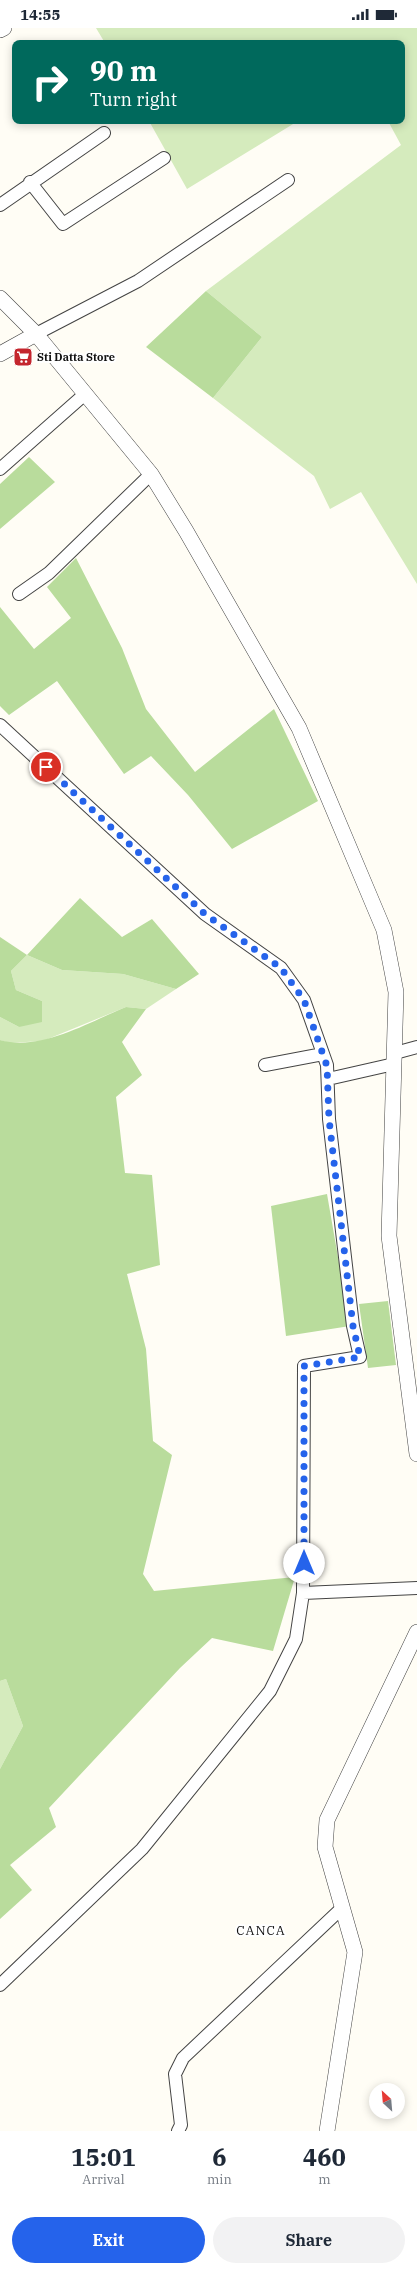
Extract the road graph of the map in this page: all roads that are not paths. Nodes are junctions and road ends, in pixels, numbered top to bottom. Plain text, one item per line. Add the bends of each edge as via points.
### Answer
1 (4, 28) edge
2 (0, 30) edge
3 (104, 133) dead end
4 (164, 158) dead end
5 (288, 180) dead end
6 (30, 182) junction
7 (0, 205) edge
8 (0, 298) edge
9 (36, 334) junction
10 (0, 354) edge
11 (85, 394) junction
12 (0, 469) edge
13 (151, 474) junction
14 (19, 594) dead end
15 (0, 724) edge
16 (417, 1047) edge
17 (323, 1054) junction
18 (395, 1058) junction
19 (265, 1065) dead end
20 (328, 1079) junction
21 (417, 1454) edge
22 (417, 1588) edge
23 (303, 1593) junction
24 (417, 1632) edge
25 (342, 1908) junction
26 (0, 1985) edge
27 (178, 2131) edge
28 (327, 2131) edge

1 - 2 street
3 - 6 street
4 - 6 street via 63,224
5 - 9 street via 138,281
6 - 7 street
8 - 9 street
9 - 10 street
9 - 11 street
11 - 12 street
11 - 13 street
13 - 14 street via 49,573
13 - 18 street via 299,728 384,930 396,992
15 - 17 street via 205,914 281,968 304,1000
16 - 18 street
17 - 19 street
17 - 20 street
18 - 20 street
18 - 21 street via 389,1236
20 - 23 street via 329,1119 353,1326 360,1357 304,1366
22 - 23 street
23 - 26 street via 296,1639 270,1691 142,1849
24 - 25 street via 327,1820 324,1847
25 - 27 street via 183,2058 175,2074 180,2125
25 - 28 street via 355,1952

